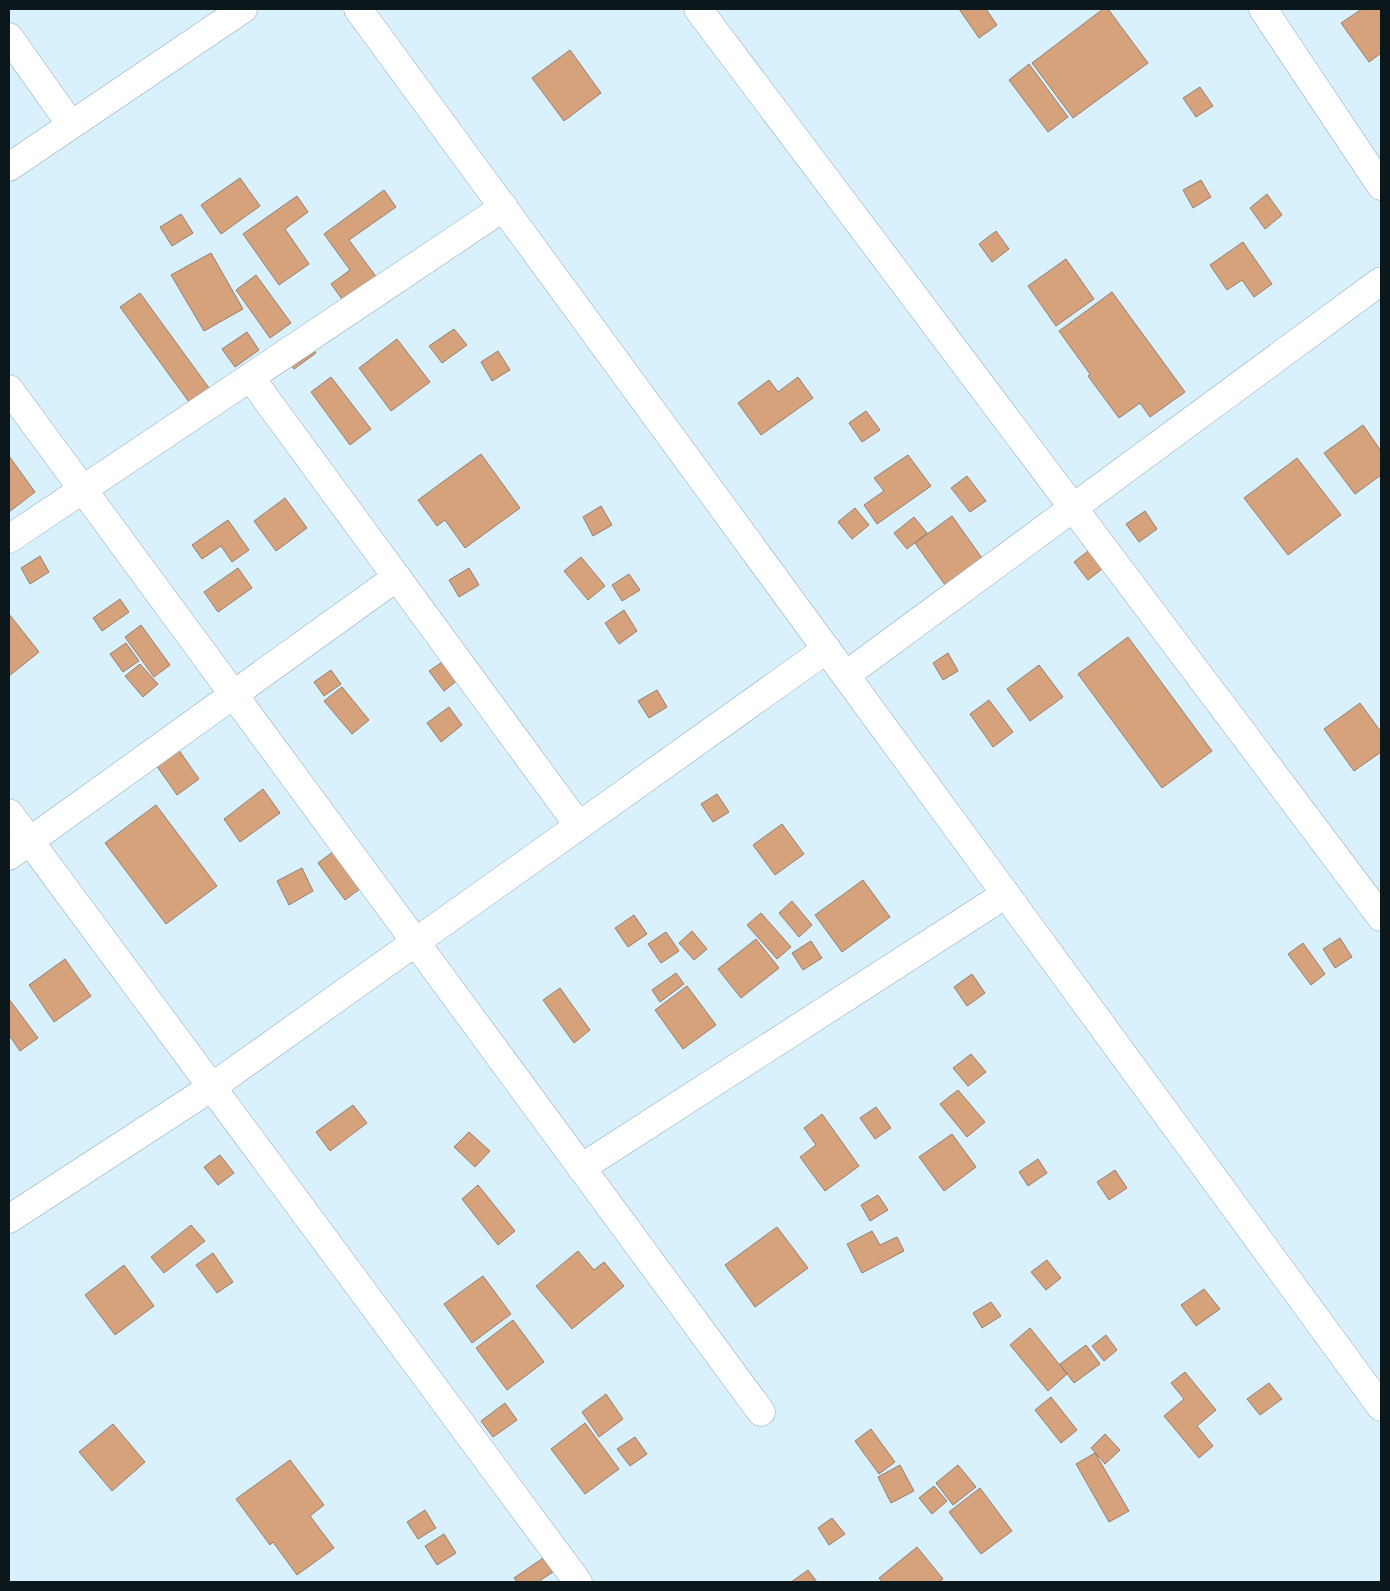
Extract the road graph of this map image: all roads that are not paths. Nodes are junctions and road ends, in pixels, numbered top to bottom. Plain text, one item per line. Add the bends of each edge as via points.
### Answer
1 (243, 9) edge
2 (358, 9) edge
3 (698, 9) edge
4 (1262, 9) edge
5 (9, 37) edge
6 (71, 125) junction
7 (9, 167) edge
8 (1381, 186) edge
9 (504, 207) junction
10 (1381, 281) edge
11 (250, 377) junction
12 (9, 389) edge
13 (82, 490) junction
14 (1073, 508) junction
15 (9, 539) edge
16 (396, 577) junction
17 (827, 649) junction
18 (846, 675) junction
19 (234, 695) junction
20 (9, 813) edge
21 (579, 826) junction
22 (20, 849) edge
23 (1006, 894) junction
24 (1381, 917) edge
25 (416, 942) junction
26 (212, 1087) junction
27 (581, 1168) junction
28 (9, 1219) edge
29 (1381, 1407) edge
30 (761, 1412) dead end
31 (578, 1582) edge

1 - 6 street
2 - 9 street
3 - 14 street
4 - 8 street
5 - 6 street
6 - 7 street
9 - 11 street
9 - 17 street
10 - 14 street
11 - 13 street
11 - 16 street
12 - 13 street
13 - 15 street
13 - 19 street
14 - 18 street
14 - 24 street
16 - 19 street
16 - 21 street
17 - 18 street
17 - 21 street
18 - 23 street
19 - 22 street
19 - 25 street
20 - 22 street
21 - 25 street
22 - 26 street
23 - 27 street
23 - 29 street
25 - 26 street
25 - 27 street
26 - 28 street
26 - 31 street
27 - 30 street

